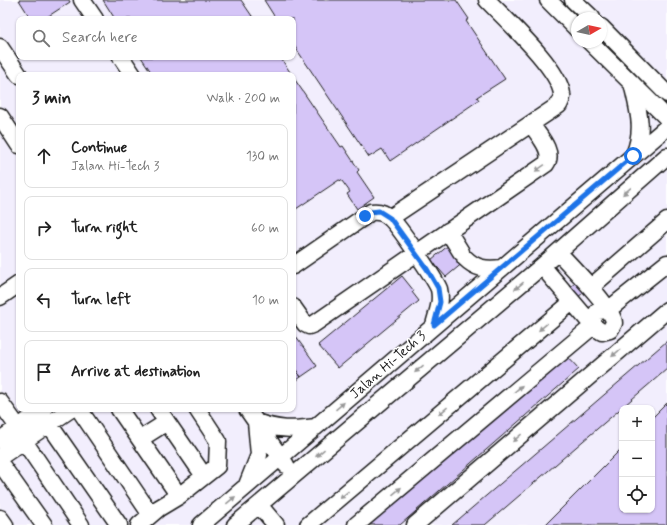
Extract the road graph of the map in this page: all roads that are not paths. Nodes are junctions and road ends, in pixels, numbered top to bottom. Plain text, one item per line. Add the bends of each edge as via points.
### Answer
1 (82, 0) edge
2 (487, 0) edge
3 (548, 0) edge
4 (573, 0) edge
5 (586, 12) edge
6 (93, 16) edge
7 (571, 23) edge
8 (607, 33) edge
9 (0, 47) edge
10 (596, 48) edge
11 (123, 60) edge
12 (17, 72) edge
13 (131, 72) edge
14 (651, 76) junction
15 (632, 83) junction
16 (667, 85) edge
17 (667, 94) edge
18 (0, 116) edge
19 (667, 118) edge
20 (531, 124) junction
21 (667, 127) edge
22 (16, 140) edge
23 (633, 156) junction
24 (667, 156) edge
25 (667, 167) edge
26 (646, 174) junction
27 (390, 218) junction
28 (667, 221) edge
29 (448, 231) junction
30 (415, 253) junction
31 (564, 258) junction
32 (667, 263) edge
33 (296, 264) edge
34 (542, 266) junction
35 (502, 268) junction
36 (553, 279) junction
37 (16, 286) edge
38 (590, 287) junction
39 (0, 297) edge
40 (572, 302) junction
41 (667, 310) edge
42 (296, 311) edge
43 (611, 317) junction
44 (434, 325) junction
45 (593, 326) junction
46 (630, 341) junction
47 (0, 402) edge
48 (61, 412) edge
49 (81, 412) edge
50 (121, 412) edge
51 (199, 412) edge
52 (162, 415) edge
53 (47, 416) edge
54 (251, 416) edge
55 (316, 427) junction
56 (21, 434) junction
57 (140, 439) junction
58 (0, 440) edge
59 (0, 457) edge
60 (281, 458) junction
61 (0, 463) edge
62 (294, 474) junction
63 (204, 476) junction
64 (246, 488) junction
65 (179, 496) junction
66 (259, 505) junction
67 (0, 518) edge
68 (145, 520) edge
69 (5, 525) edge
70 (44, 525) edge
71 (80, 525) edge
72 (120, 525) edge
73 (201, 525) edge
74 (235, 525) edge
75 (276, 525) edge
76 (308, 525) edge
77 (356, 525) edge
78 (415, 525) edge

1 - 6 street
2 - 20 street via 542,58 562,91 562,101 559,105
3 - 7 street
4 - 5 street
8 - 14 street
9 - 12 street
10 - 15 street
11 - 13 street
14 - 16 street
14 - 17 street
15 - 19 street
15 - 23 street via 641,124 639,142
18 - 22 street
20 - 27 street
20 -> 29 street via 549,153 546,164
21 - 23 street, Jalan Hi-Tech 3
23 - 35 street, Jalan Hi-Tech 3
24 - 26 street, Jalan Hi-Tech 3
25 - 26 street
26 -> 31 street, Jalan Hi-Tech 3
27 - 30 street
27 - 33 street via 379,211 371,212
28 - 38 street
29 - 30 street
29 - 35 street via 473,266 481,269
30 - 42 street via 314,324 305,324
30 - 44 street via 438,288 440,302
31 - 34 street, Jalan Hi-Tech 3
31 - 36 street via 566,275
31 - 38 street
32 - 43 street
34 - 36 street
34 -> 62 street, Jalan Hi-Tech 3
35 - 44 street, Jalan Hi-Tech 3
36 - 40 street
37 - 39 street
38 - 43 street
40 - 45 street
40 -> 76 street
41 - 46 street
43 - 45 street via 612,327 606,331 599,331
43 - 46 street
55 -> 44 street, Jalan Hi-Tech 3
77 -> 45 street
46 -> 78 street
47 - 56 street
48 - 53 street
49 - 68 street
50 - 57 street
51 - 63 street via 218,441 217,466
52 - 57 street
52 - 63 street
53 - 56 street
53 - 72 street
54 - 55 street via 272,428 282,430
54 - 60 street
54 - 64 street via 258,456
55 - 60 street, Jalan Hi-Tech 3
56 - 58 street
56 - 59 street
56 - 71 street
57 - 65 street
60 - 62 street
60 - 64 street, Jalan Hi-Tech 3
61 - 70 street
62 - 66 street, Jalan Hi-Tech 3
63 - 65 street
73 -> 64 street, Jalan Hi-Tech 3
65 - 68 street
66 - 74 street, Jalan Hi-Tech 3
66 - 75 street
67 - 69 street

